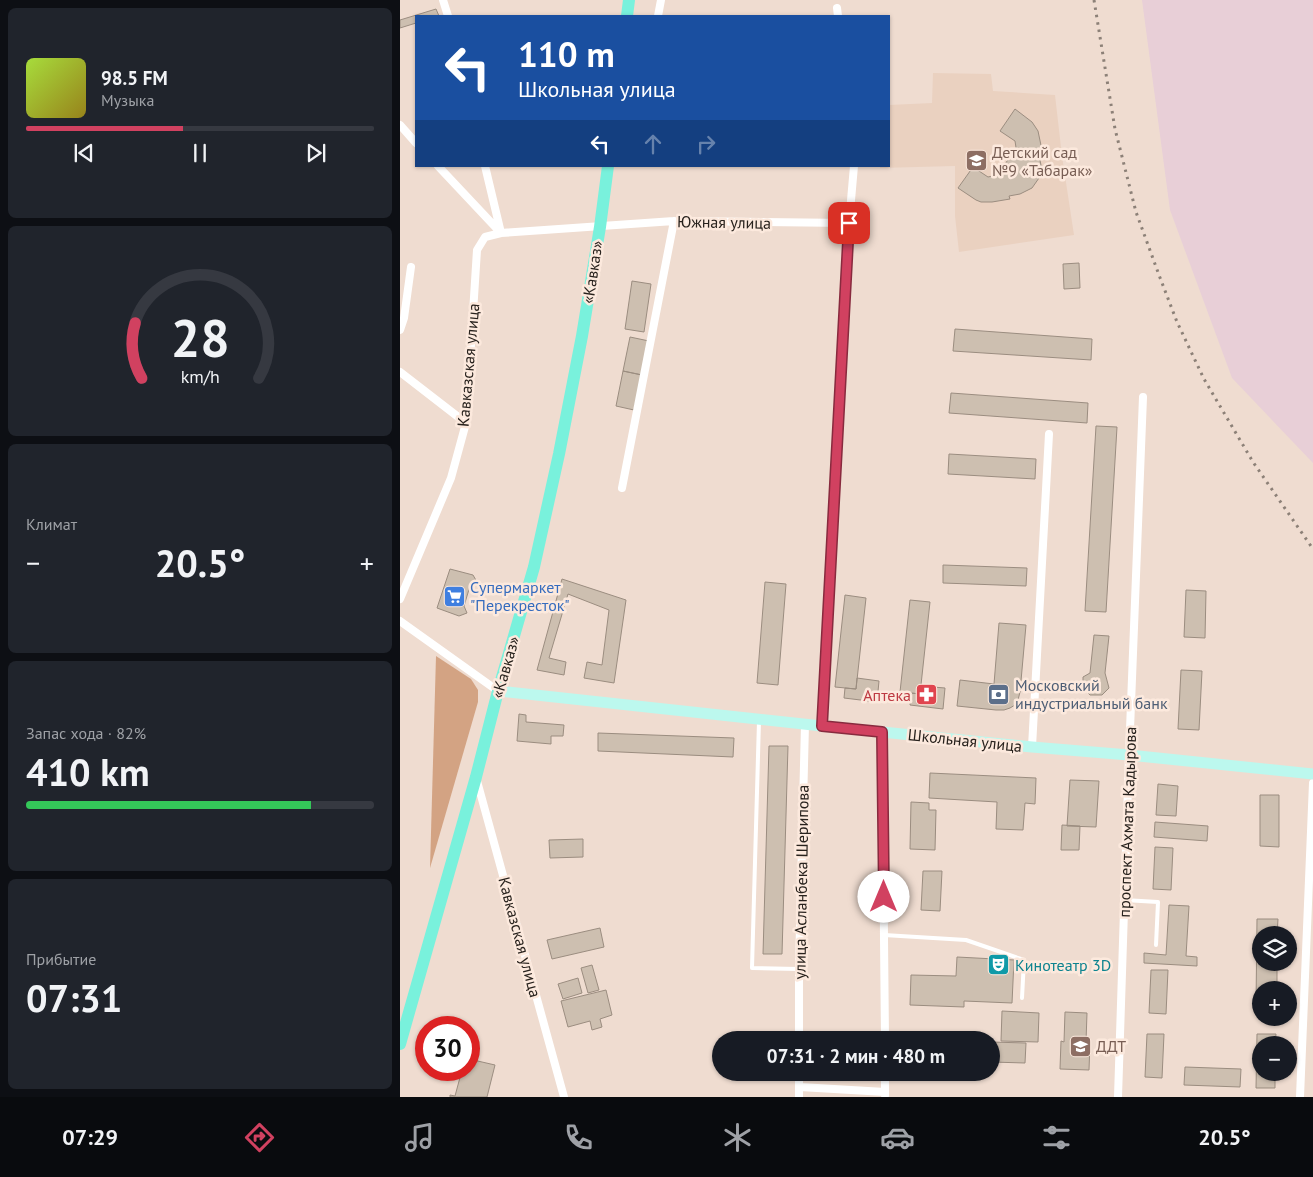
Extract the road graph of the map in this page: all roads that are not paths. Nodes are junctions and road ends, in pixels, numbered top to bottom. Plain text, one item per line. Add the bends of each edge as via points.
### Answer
1 (444, 0) edge
2 (629, 0) edge
3 (660, 0) edge
4 (837, 8) dead end
5 (448, 15) edge
6 (627, 15) edge
7 (658, 15) edge
8 (838, 15) edge
9 (400, 125) edge
10 (415, 142) edge
11 (439, 167) edge
12 (485, 167) edge
13 (608, 167) edge
14 (854, 167) edge
15 (674, 220) junction
16 (849, 223) junction
17 (600, 227) junction
18 (501, 233) junction
19 (411, 267) dead end
20 (400, 330) edge
21 (400, 372) edge
22 (1142, 397) dead end
23 (466, 423) junction
24 (1049, 434) dead end
25 (622, 488) dead end
26 (400, 599) edge
27 (400, 621) edge
28 (498, 691) junction
29 (760, 719) junction
30 (805, 724) junction
31 (822, 726) junction
32 (882, 732) junction
33 (1032, 747) junction
34 (1129, 755) junction
35 (1313, 774) edge
36 (476, 777) junction
37 (1313, 783) edge
38 (1124, 900) junction
39 (884, 935) junction
40 (1156, 945) dead end
41 (799, 969) junction
42 (1022, 998) dead end
43 (799, 1031) edge
44 (885, 1031) edge
45 (400, 1044) edge
46 (800, 1081) edge
47 (885, 1081) edge
48 (800, 1087) junction
49 (885, 1094) edge
50 (564, 1097) edge
51 (800, 1097) edge
52 (1118, 1097) edge
53 (1300, 1097) edge

1 - 5 street
2 - 6 main road
3 - 7 street
4 - 8 street
9 - 10 street
11 - 18 street
12 - 18 street
13 - 17 main road, «Кавказ»
14 - 16 street
15 - 16 street, Южная улица
15 - 17 street, Южная улица
15 - 25 street
16 - 31 street
17 - 18 street, Южная улица
17 - 28 main road, «Кавказ» via 559,454 534,567
18 - 23 street, Кавказская улица via 485,237 477,250
19 - 20 street
21 - 23 street
22 - 34 street, проспект Ахмата Кадырова
23 - 26 street, Кавказская улица via 451,478
24 - 33 street
27 - 28 street
28 - 29 street, Школьная улица
28 - 36 main road, «Кавказ»
29 - 30 street, Школьная улица
29 - 41 lane via 752,968
30 - 31 street, Школьная улица
30 - 41 street, улица Асланбека Шерипова
31 - 32 street, Школьная улица
32 - 33 street, Школьная улица
32 - 39 street
33 - 34 street, Школьная улица
34 - 35 street, Школьная улица
34 - 38 street, проспект Ахмата Кадырова
36 - 45 main road, «Кавказ»
36 - 50 street, Кавказская улица
37 - 53 street
38 - 40 lane via 1158,902
38 - 52 street, проспект Ахмата Кадырова
39 - 42 lane via 966,940 1024,960
39 - 44 street
41 - 43 street, улица Асланбека Шерипова
46 - 48 street
47 - 49 street
48 - 49 street
48 - 51 street

